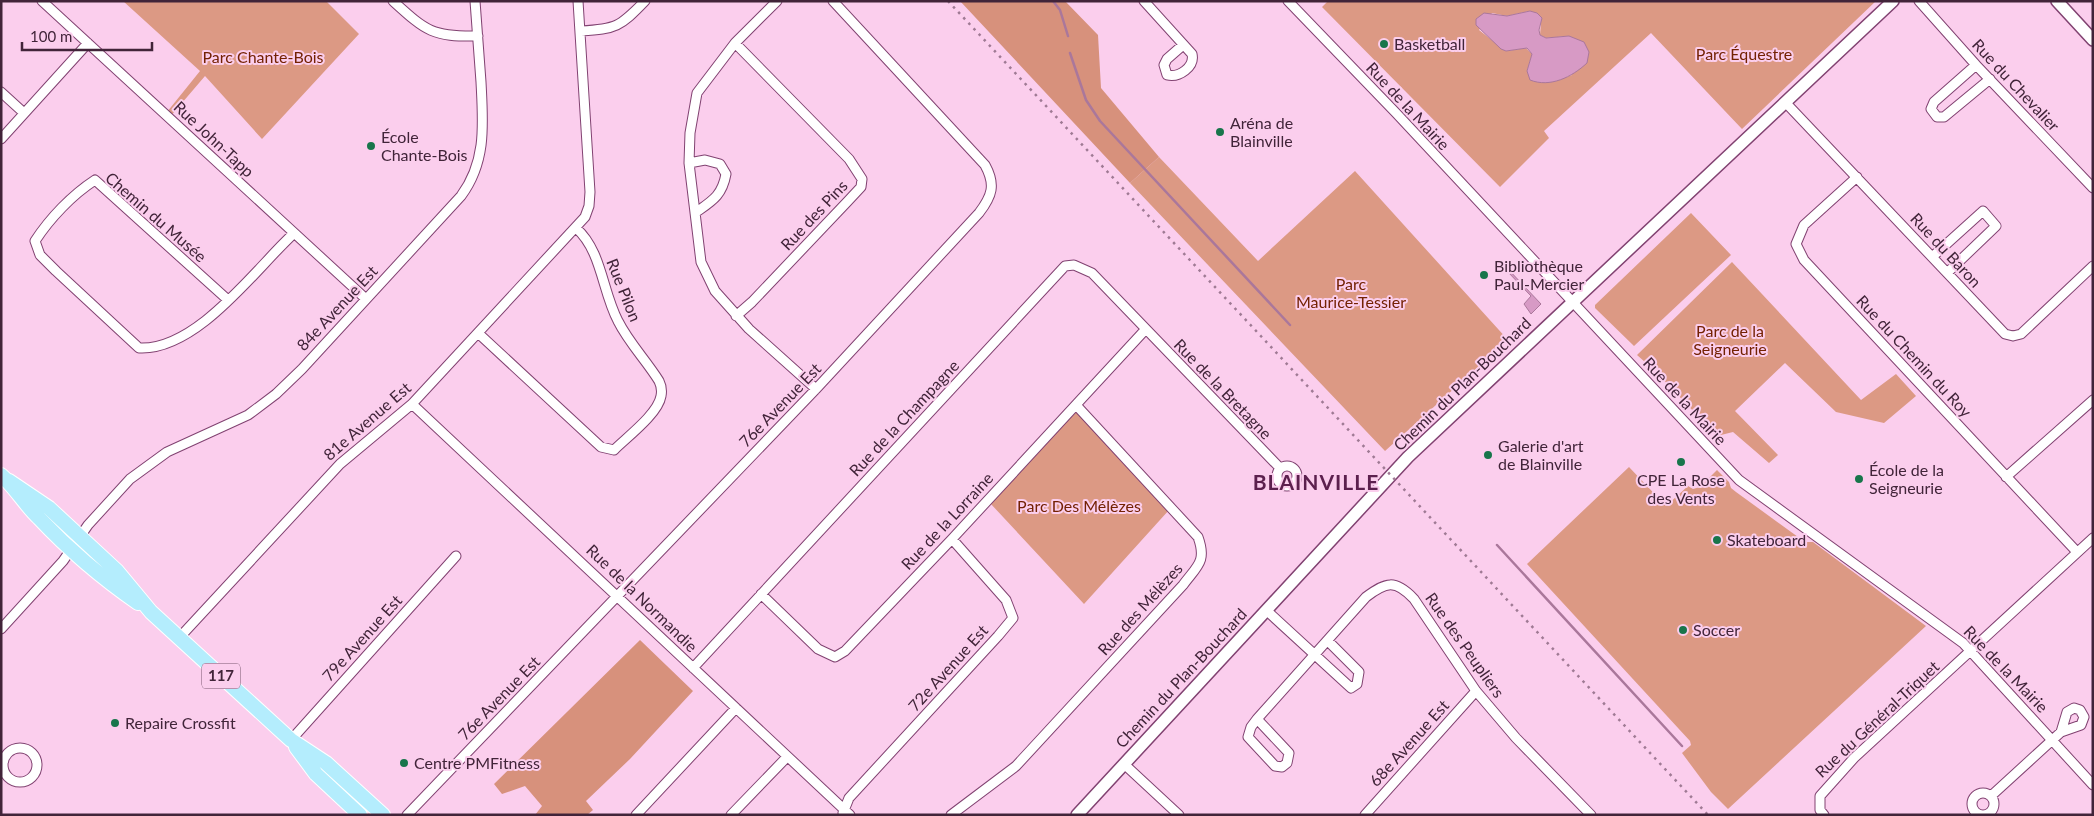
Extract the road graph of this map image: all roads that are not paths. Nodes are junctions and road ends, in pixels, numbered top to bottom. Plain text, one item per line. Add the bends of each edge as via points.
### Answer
1 (42, 1) edge
2 (393, 1) edge
3 (475, 1) edge
4 (578, 1) edge
5 (645, 1) edge
6 (777, 1) edge
7 (833, 1) edge
8 (1144, 1) edge
9 (1288, 1) edge
10 (1893, 1) edge
11 (1919, 1) edge
12 (2058, 1) edge
13 (581, 31) junction
14 (478, 36) junction
15 (2093, 40) edge
16 (88, 43) junction
17 (735, 43) junction
18 (1183, 45) dead end
19 (1976, 64) junction
20 (1990, 79) junction
21 (1, 92) edge
22 (1785, 102) junction
23 (24, 113) junction
24 (1, 139) edge
25 (689, 163) junction
26 (1857, 177) junction
27 (2093, 188) edge
28 (695, 213) junction
29 (576, 228) junction
30 (294, 233) junction
31 (1932, 257) junction
32 (2093, 266) edge
33 (1947, 273) junction
34 (366, 299) junction
35 (228, 300) junction
36 (1572, 303) junction
37 (736, 316) junction
38 (1145, 330) junction
39 (478, 333) junction
40 (816, 389) junction
41 (2093, 400) edge
42 (412, 404) junction
43 (1076, 405) junction
44 (1280, 468) dead end
45 (2006, 477) junction
46 (4, 479) edge
47 (80, 536) junction
48 (2093, 538) edge
49 (952, 539) junction
50 (71, 549) junction
51 (2077, 552) junction
52 (456, 556) dead end
53 (761, 594) junction
54 (618, 596) junction
55 (1266, 610) junction
56 (151, 612) junction
57 (1, 629) edge
58 (179, 638) junction
59 (1328, 641) junction
60 (1971, 651) junction
61 (1315, 653) junction
62 (693, 668) junction
63 (1476, 691) junction
64 (736, 708) junction
65 (1256, 719) junction
66 (2061, 732) dead end
67 (291, 740) junction
68 (2052, 740) junction
69 (787, 757) junction
70 (1124, 764) junction
71 (2093, 785) edge
72 (1991, 796) dead end
73 (845, 813) edge
74 (360, 815) edge
75 (383, 815) edge
76 (406, 815) edge
77 (636, 815) edge
78 (732, 815) edge
79 (951, 815) edge
80 (1077, 815) edge
81 (1179, 815) edge
82 (1366, 815) edge
83 (1591, 815) edge
84 (1824, 815) edge

1 - 16 street, Rue John-Tapp
2 - 14 street via 433,33 450,37
3 - 14 street, 84e Avenue Est
4 - 13 street
5 - 13 street via 617,26
6 - 17 street
7 - 40 street, 76e Avenue Est via 985,165 991,176 991,198
8 - 18 street
9 - 36 street, Rue de la Mairie
10 - 22 street, Chemin du Plan-Bouchard
11 - 19 street, Rue du Chevalier
12 - 15 street
13 - 29 street via 589,203 587,213
14 - 34 street, 84e Avenue Est via 483,131 482,150 474,174 457,201
16 - 23 street
16 - 30 street, Rue John-Tapp
17 - 25 street via 697,93
17 - 37 street, Rue des Pins via 850,159 862,179 861,187
19 - 20 street, Rue du Chevalier
19 - 20 street via 1934,102 1931,109 1937,117 1944,117
20 - 27 street, Rue du Chevalier
21 - 23 street
22 - 26 street, Rue du Baron
22 - 36 street, Chemin du Plan-Bouchard
23 - 24 street
25 - 28 street
25 - 28 street via 706,160 720,164 726,174 723,187 715,198
26 - 31 street, Rue du Baron
26 - 45 street, Rue du Chemin du Roy via 1804,225 1796,244 1804,260
28 - 37 street via 701,262 715,291
29 - 39 street, 81e Avenue Est
29 - 39 street, Rue Pilon via 589,243 617,320 660,383 660,404 640,426 614,450 601,447
30 - 34 street, Rue John-Tapp
30 - 35 street, Chemin du Musée
31 - 33 street, Rue du Baron
31 - 33 street via 1983,211 1996,226
32 - 33 street, Rue du Baron via 2021,334 2013,336 2000,330
34 - 47 street, 84e Avenue Est via 276,394 248,415 172,449 148,464 121,487
35 - 35 street, Chemin du Musée via 95,180 45,226 36,241 40,255 138,348 150,349 179,338 205,323
36 - 55 street, Chemin du Plan-Bouchard via 1408,457
36 - 60 street, Rue de la Mairie via 1739,480
37 - 40 street
38 - 43 street, Rue de la Lorraine
38 - 44 street, Rue de la Bretagne
38 - 53 street, Rue de la Champagne via 1092,273 1074,265 1065,266
39 - 42 street, 81e Avenue Est
40 - 54 street, 76e Avenue Est
41 - 45 street
42 - 54 street, Rue de la Normandie
42 - 58 street, 81e Avenue Est via 340,464
43 - 49 street, Rue de la Lorraine
43 - 79 street, Rue des Mélèzes via 1198,537 1204,551 1200,563 1182,585 1016,766
45 - 51 street, Rue du Chemin du Roy
46 - 47 main road, 117 via 49,508
46 - 50 main road, 117
47 - 50 street, 84e Avenue Est
47 - 56 main road, 117 via 117,571
48 - 51 street, Rue du Général-Triquet
49 - 53 street, Rue de la Lorraine via 845,651 835,657 818,649
49 - 73 street, 72e Avenue Est via 1006,600 1013,618 849,798
50 - 56 main road, 117 via 106,582
50 - 57 street, 84e Avenue Est
51 - 60 street, Rue du Général-Triquet
52 - 67 street, 79e Avenue Est
53 - 62 street, Rue de la Champagne
54 - 62 street, Rue de la Normandie
54 - 76 street, 76e Avenue Est
55 - 61 street
55 - 70 street, Chemin du Plan-Bouchard
56 - 58 main road, 117
58 - 67 main road, 117
59 - 61 street, Rue des Peupliers
59 - 61 street via 1359,672 1357,684 1351,688
59 - 63 street, Rue des Peupliers via 1366,597 1381,585 1393,585 1406,590 1414,599
60 - 68 street, Rue de la Mairie
60 - 84 street, Rue du Général-Triquet via 1830,783 1820,796 1820,810
61 - 65 street, Rue des Peupliers
62 - 64 street, Rue de la Normandie
63 - 82 street, 68e Avenue Est
63 - 83 street, Rue des Peupliers via 1516,738
64 - 69 street, Rue de la Normandie
64 - 77 street
65 - 65 street via 1248,737 1275,766 1282,767 1287,763 1288,753
66 - 68 street
67 - 74 main road, 117 via 316,774
67 - 75 main road, 117 via 326,763
68 - 71 street, Rue de la Mairie
68 - 72 street
69 - 73 street, Rue de la Normandie
69 - 78 street
70 - 80 street, Chemin du Plan-Bouchard
70 - 81 street

